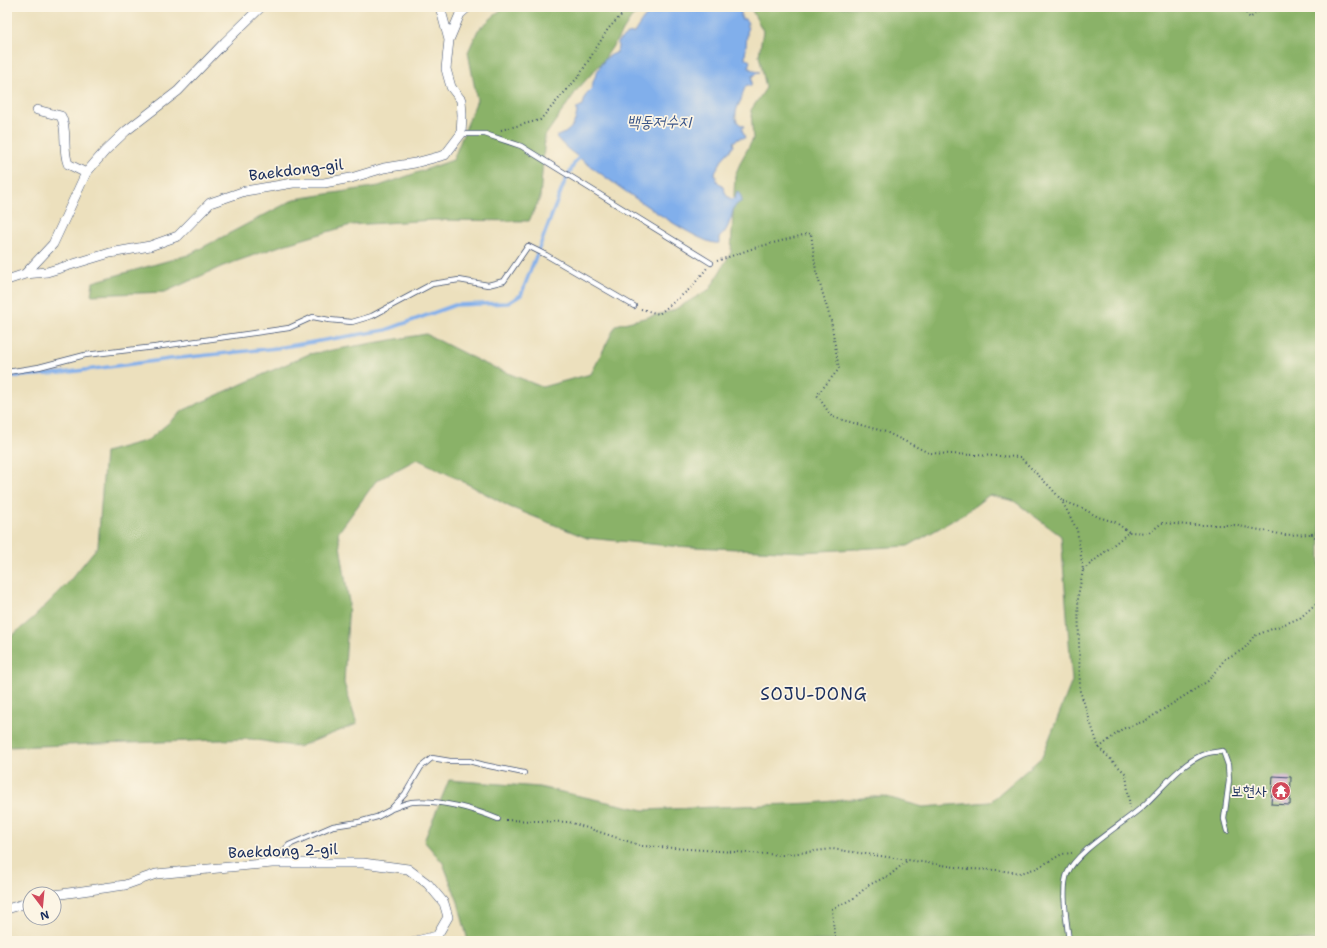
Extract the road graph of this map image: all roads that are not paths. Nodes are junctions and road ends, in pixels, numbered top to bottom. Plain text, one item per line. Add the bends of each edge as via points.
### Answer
1 (261, 7) edge
2 (440, 7) edge
3 (468, 7) edge
4 (449, 40) junction
5 (37, 110) dead end
6 (461, 134) junction
7 (86, 173) junction
8 (710, 264) road end
9 (25, 274) junction
10 (7, 280) edge
11 (634, 306) road end
12 (7, 372) edge
13 (524, 773) dead end
14 (390, 810) junction
15 (498, 819) road end
16 (1227, 831) dead end
17 (272, 863) junction
18 (62, 894) edge
19 (22, 904) edge
20 (7, 909) edge
21 (416, 941) edge
22 (1069, 941) edge

1 - 7 street via 178,91 126,131
2 - 4 street
3 - 4 street via 460,14
4 - 6 street via 446,69 451,87 461,100
5 - 7 street via 61,116 65,158 68,164
6 - 8 lane via 484,134 521,146
6 - 9 street, Baekdong-gil via 445,155 324,183 293,183 245,190 210,203 178,236 150,246 110,253 47,272
7 - 9 street via 53,244
9 - 10 street, Baekdong-gil
11 - 12 lane via 528,246 504,281 488,285 458,280 432,284 372,316 352,322 312,317 290,328 85,355
13 - 14 lane via 469,761 432,758 421,767 405,794
14 - 15 lane via 411,802 427,801
14 - 17 lane via 377,817 333,826 289,845
16 - 22 lane via 1224,819 1229,781 1228,765 1223,751 1202,755 1189,764 1143,807 1080,857 1068,872 1064,883
17 - 18 street, Baekdong 2-gil via 156,874 125,885
17 - 21 street, Baekdong 2-gil via 363,863 408,868 428,884 444,903 448,917 437,936
19 - 20 street

